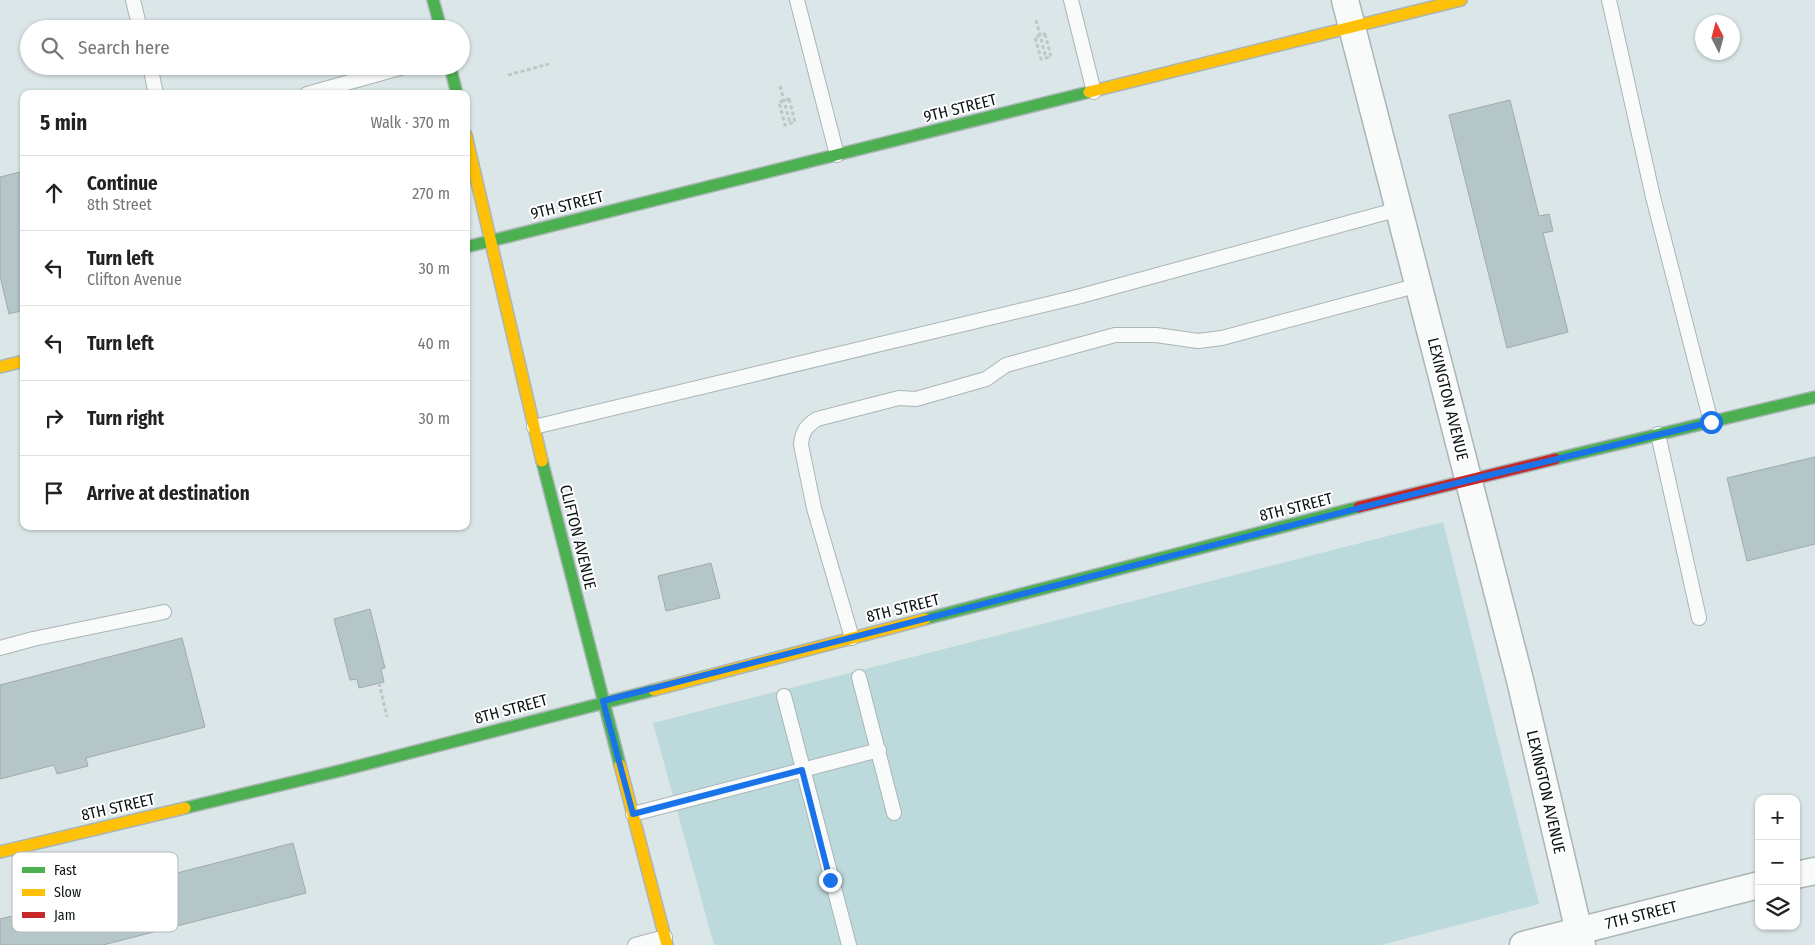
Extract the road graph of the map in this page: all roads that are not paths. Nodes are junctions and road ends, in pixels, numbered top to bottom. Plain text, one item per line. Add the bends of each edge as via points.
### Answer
1 (134, 0) edge
2 (433, 0) edge
3 (797, 0) edge
4 (1071, 0) edge
5 (1345, 0) edge
6 (1461, 0) edge
7 (1609, 0) edge
8 (138, 20) edge
9 (439, 20) edge
10 (1352, 28) junction
11 (152, 75) edge
12 (375, 75) edge
13 (452, 75) edge
14 (155, 90) edge
15 (321, 90) edge
16 (456, 90) edge
17 (1094, 92) junction
18 (470, 152) edge
19 (837, 155) junction
20 (1399, 209) junction
21 (491, 241) junction
22 (470, 246) edge
23 (1419, 285) junction
24 (20, 362) edge
25 (0, 367) edge
26 (1815, 397) edge
27 (1711, 422) junction
28 (534, 427) junction
29 (1658, 434) junction
30 (1469, 480) junction
31 (164, 612) dead end
32 (1698, 618) dead end
33 (852, 638) junction
34 (0, 648) edge
35 (859, 677) dead end
36 (784, 696) dead end
37 (603, 701) junction
38 (879, 750) junction
39 (802, 770) junction
40 (894, 813) dead end
41 (633, 814) junction
42 (0, 852) edge
43 (1815, 871) edge
44 (1800, 874) edge
45 (1755, 886) edge
46 (1581, 938) edge
47 (666, 941) edge
48 (635, 945) edge
49 (849, 945) edge
50 (1523, 945) edge

1 - 8 lane
2 - 9 street
3 - 19 lane
4 - 17 lane
5 - 10 street, LEXINGTON AVENUE
6 - 10 street, 9TH STREET
7 - 27 lane via 1653,196
10 - 17 street, 9TH STREET
10 - 20 street, LEXINGTON AVENUE
11 - 14 lane
12 - 15 lane
13 - 16 street
17 - 19 street, 9TH STREET
18 - 21 street, CLIFTON AVENUE
19 - 21 street, 9TH STREET
20 - 23 street, LEXINGTON AVENUE
20 - 28 lane via 1077,297
21 - 22 street, 9TH STREET
21 - 28 street, CLIFTON AVENUE
23 - 30 street, LEXINGTON AVENUE
23 - 33 lane via 1198,342 1115,335 1006,366 986,379 916,399 899,398 817,418 807,426 801,440 804,463
24 - 25 street
26 - 27 street, 8TH STREET
27 - 29 street, 8TH STREET
28 - 37 street, CLIFTON AVENUE
29 - 30 street, 8TH STREET
29 - 32 lane
30 - 33 street, 8TH STREET
30 - 46 street, LEXINGTON AVENUE
31 - 34 lane
33 - 37 street, 8TH STREET
35 - 38 lane
36 - 39 lane
37 - 41 street, CLIFTON AVENUE
37 - 42 street, 8TH STREET via 333,772
38 - 39 lane
38 - 40 lane
39 - 41 lane
39 - 49 lane
41 - 47 street, CLIFTON AVENUE
43 - 44 street
45 - 46 street, 7TH STREET
46 - 50 street, 7TH STREET
47 - 48 lane

